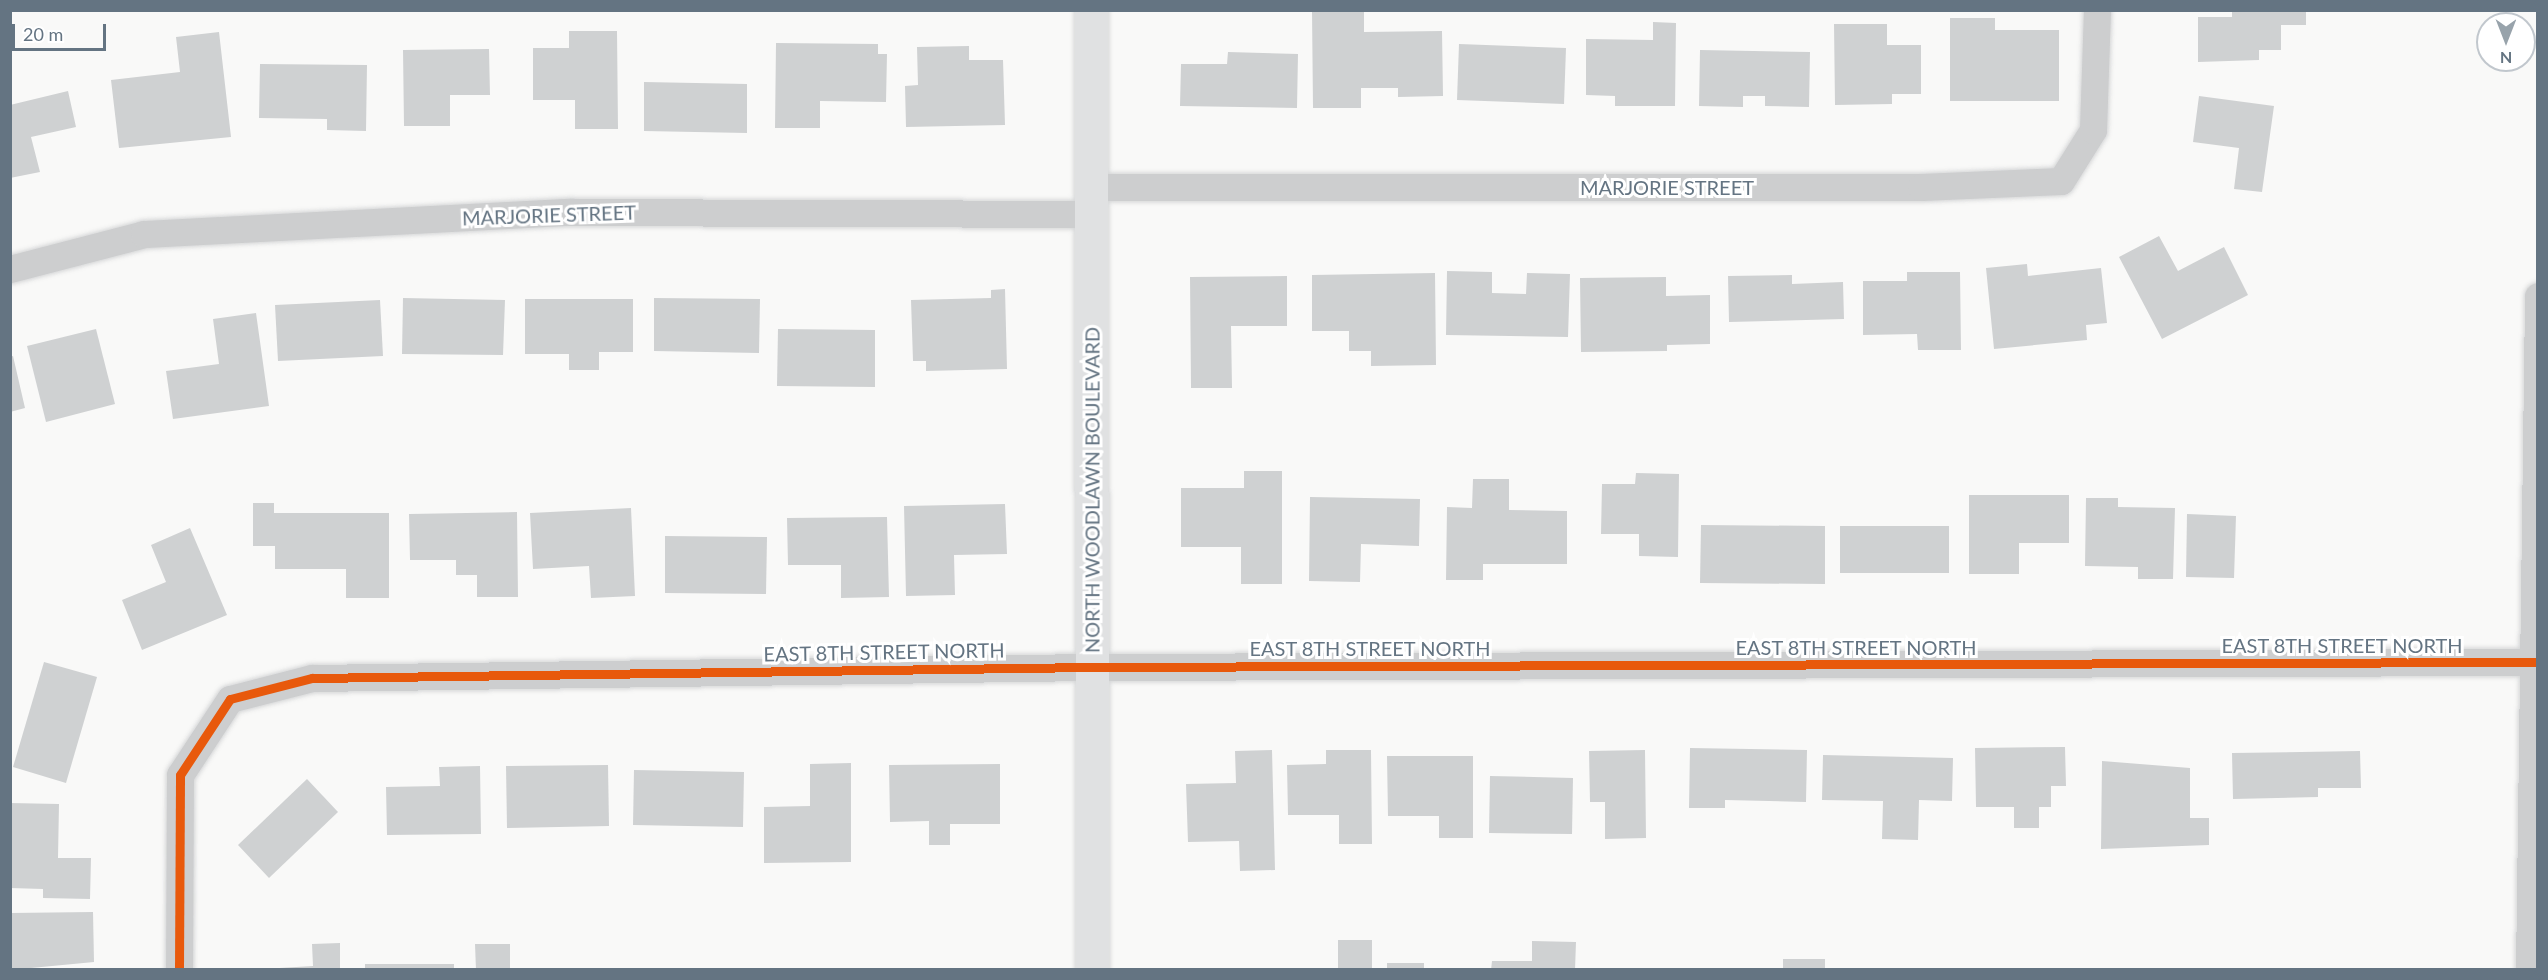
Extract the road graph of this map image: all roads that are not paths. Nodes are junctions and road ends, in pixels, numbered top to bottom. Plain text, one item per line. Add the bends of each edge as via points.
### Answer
1 (1091, 10) edge
2 (2097, 10) edge
3 (1092, 200) junction
4 (10, 269) edge
5 (2538, 296) edge
6 (2534, 662) edge
7 (1093, 667) junction
8 (179, 969) edge
9 (1092, 969) edge
10 (2529, 969) edge

1 - 3 main road, NORTH WOODLAWN BOULEVARD
2 - 3 street, MARJORIE STREET via 2093,130 2061,181 1921,187
3 - 4 street, MARJORIE STREET via 570,212 144,234
3 - 7 main road, NORTH WOODLAWN BOULEVARD
5 - 6 street
6 - 7 street, EAST 8TH STREET NORTH
6 - 10 street
7 - 8 street, EAST 8TH STREET NORTH via 312,678 230,699 180,775
7 - 9 main road, NORTH WOODLAWN BOULEVARD

